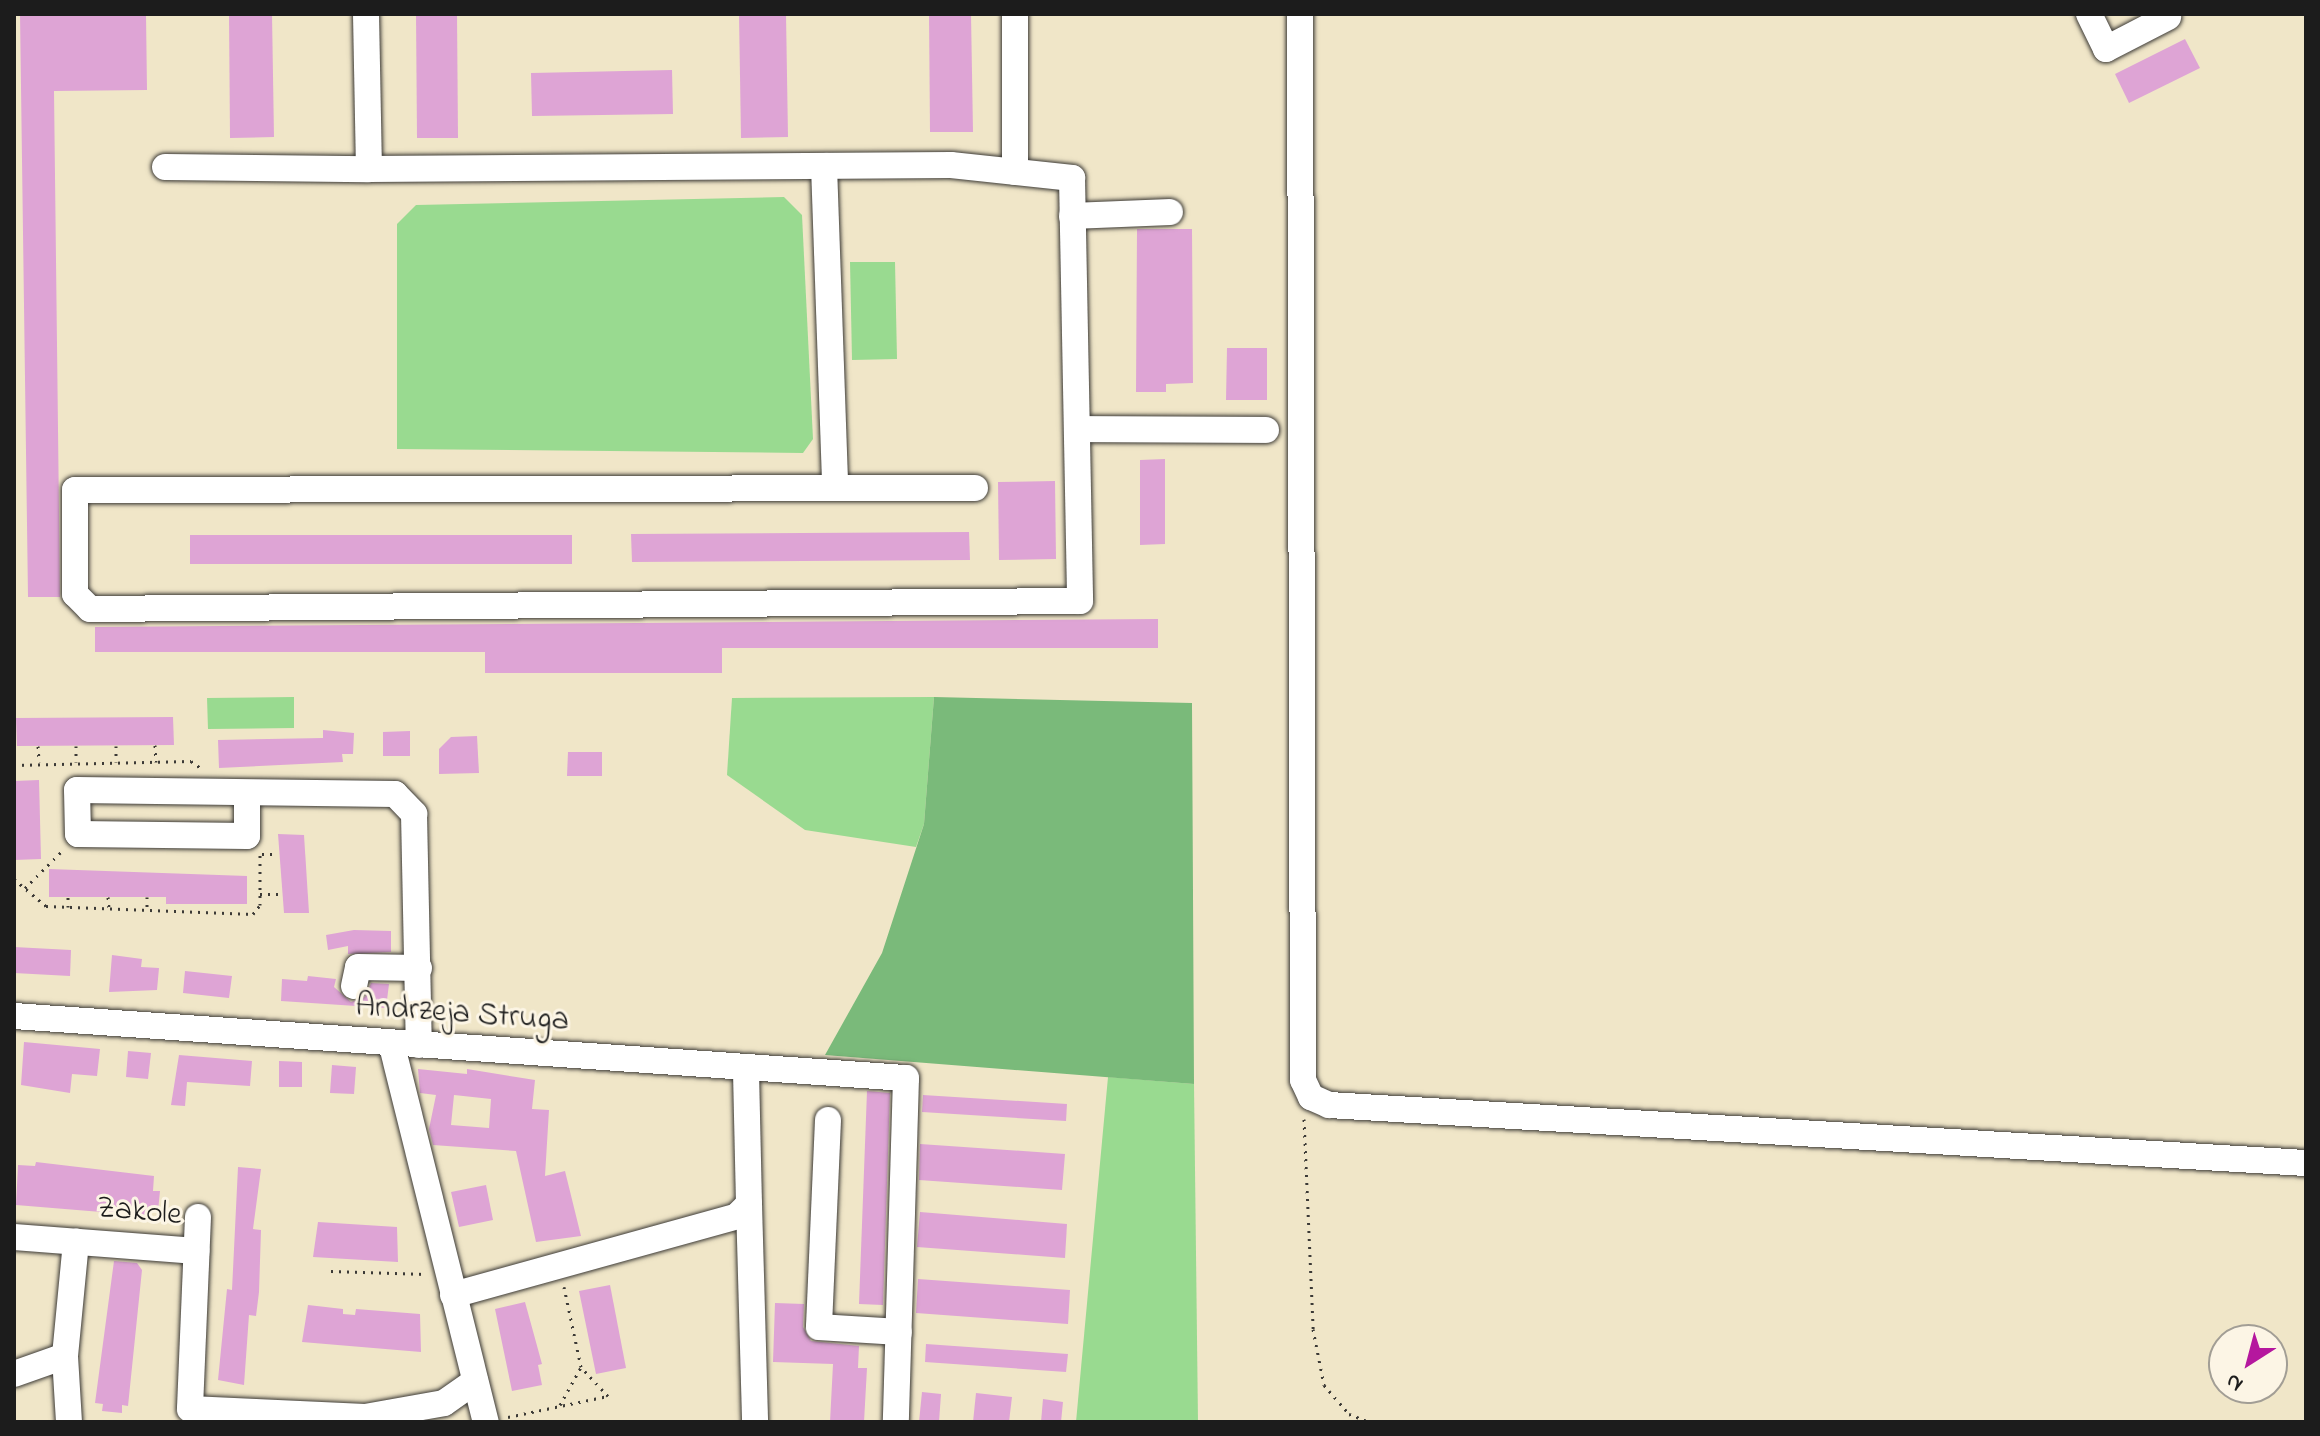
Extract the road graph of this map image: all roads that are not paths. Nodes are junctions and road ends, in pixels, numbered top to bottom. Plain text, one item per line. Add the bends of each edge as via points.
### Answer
1 (366, 14) edge
2 (1015, 14) edge
3 (1300, 14) edge
4 (2089, 14) edge
5 (2168, 17) dead end
6 (824, 166) junction
7 (165, 167) dead end
8 (369, 169) junction
9 (1015, 172) junction
10 (1170, 212) dead end
11 (1072, 216) junction
12 (1077, 429) junction
13 (1266, 430) dead end
14 (835, 488) junction
15 (975, 488) dead end
16 (247, 794) junction
17 (419, 968) junction
18 (354, 986) dead end
19 (14, 1016) edge
20 (419, 1045) junction
21 (392, 1046) junction
22 (746, 1067) junction
23 (828, 1120) dead end
24 (2306, 1163) edge
25 (749, 1204) junction
26 (198, 1217) dead end
27 (14, 1237) edge
28 (76, 1242) junction
29 (196, 1251) junction
30 (453, 1295) junction
31 (899, 1332) junction
32 (65, 1356) junction
33 (14, 1374) edge
34 (475, 1381) junction
35 (496, 1420) edge
36 (69, 1422) edge
37 (755, 1422) edge
38 (896, 1422) edge

1 - 8 street
2 - 9 street
3 - 24 street via 1303,1080 1311,1097 1329,1105
4 - 5 street via 2106,49
6 - 8 street
6 - 9 street via 951,165
6 - 14 street
7 - 8 street
9 - 11 street via 1072,178
10 - 11 street
11 - 12 street
12 - 13 street
12 - 14 street via 1080,601 90,609 75,594 75,490
14 - 15 street
16 - 16 street via 247,836 78,834 77,790
16 - 17 street via 395,794 414,811
17 - 18 street via 358,967
17 - 20 street
19 - 21 street, Andrzeja Struga
20 - 21 street, Andrzeja Struga
20 - 22 street, Andrzeja Struga
21 - 30 street
22 - 25 street
22 - 31 street, Andrzeja Struga via 906,1078
23 - 31 street via 819,1327
25 - 30 street via 737,1216
25 - 37 street
26 - 29 street
27 - 28 street, Zakole
28 - 29 street, Zakole
28 - 32 street, Zakole
29 - 34 street via 190,1409 365,1417 444,1403
30 - 34 street
31 - 38 street
32 - 33 street
32 - 36 street, Zakole
34 - 35 street

